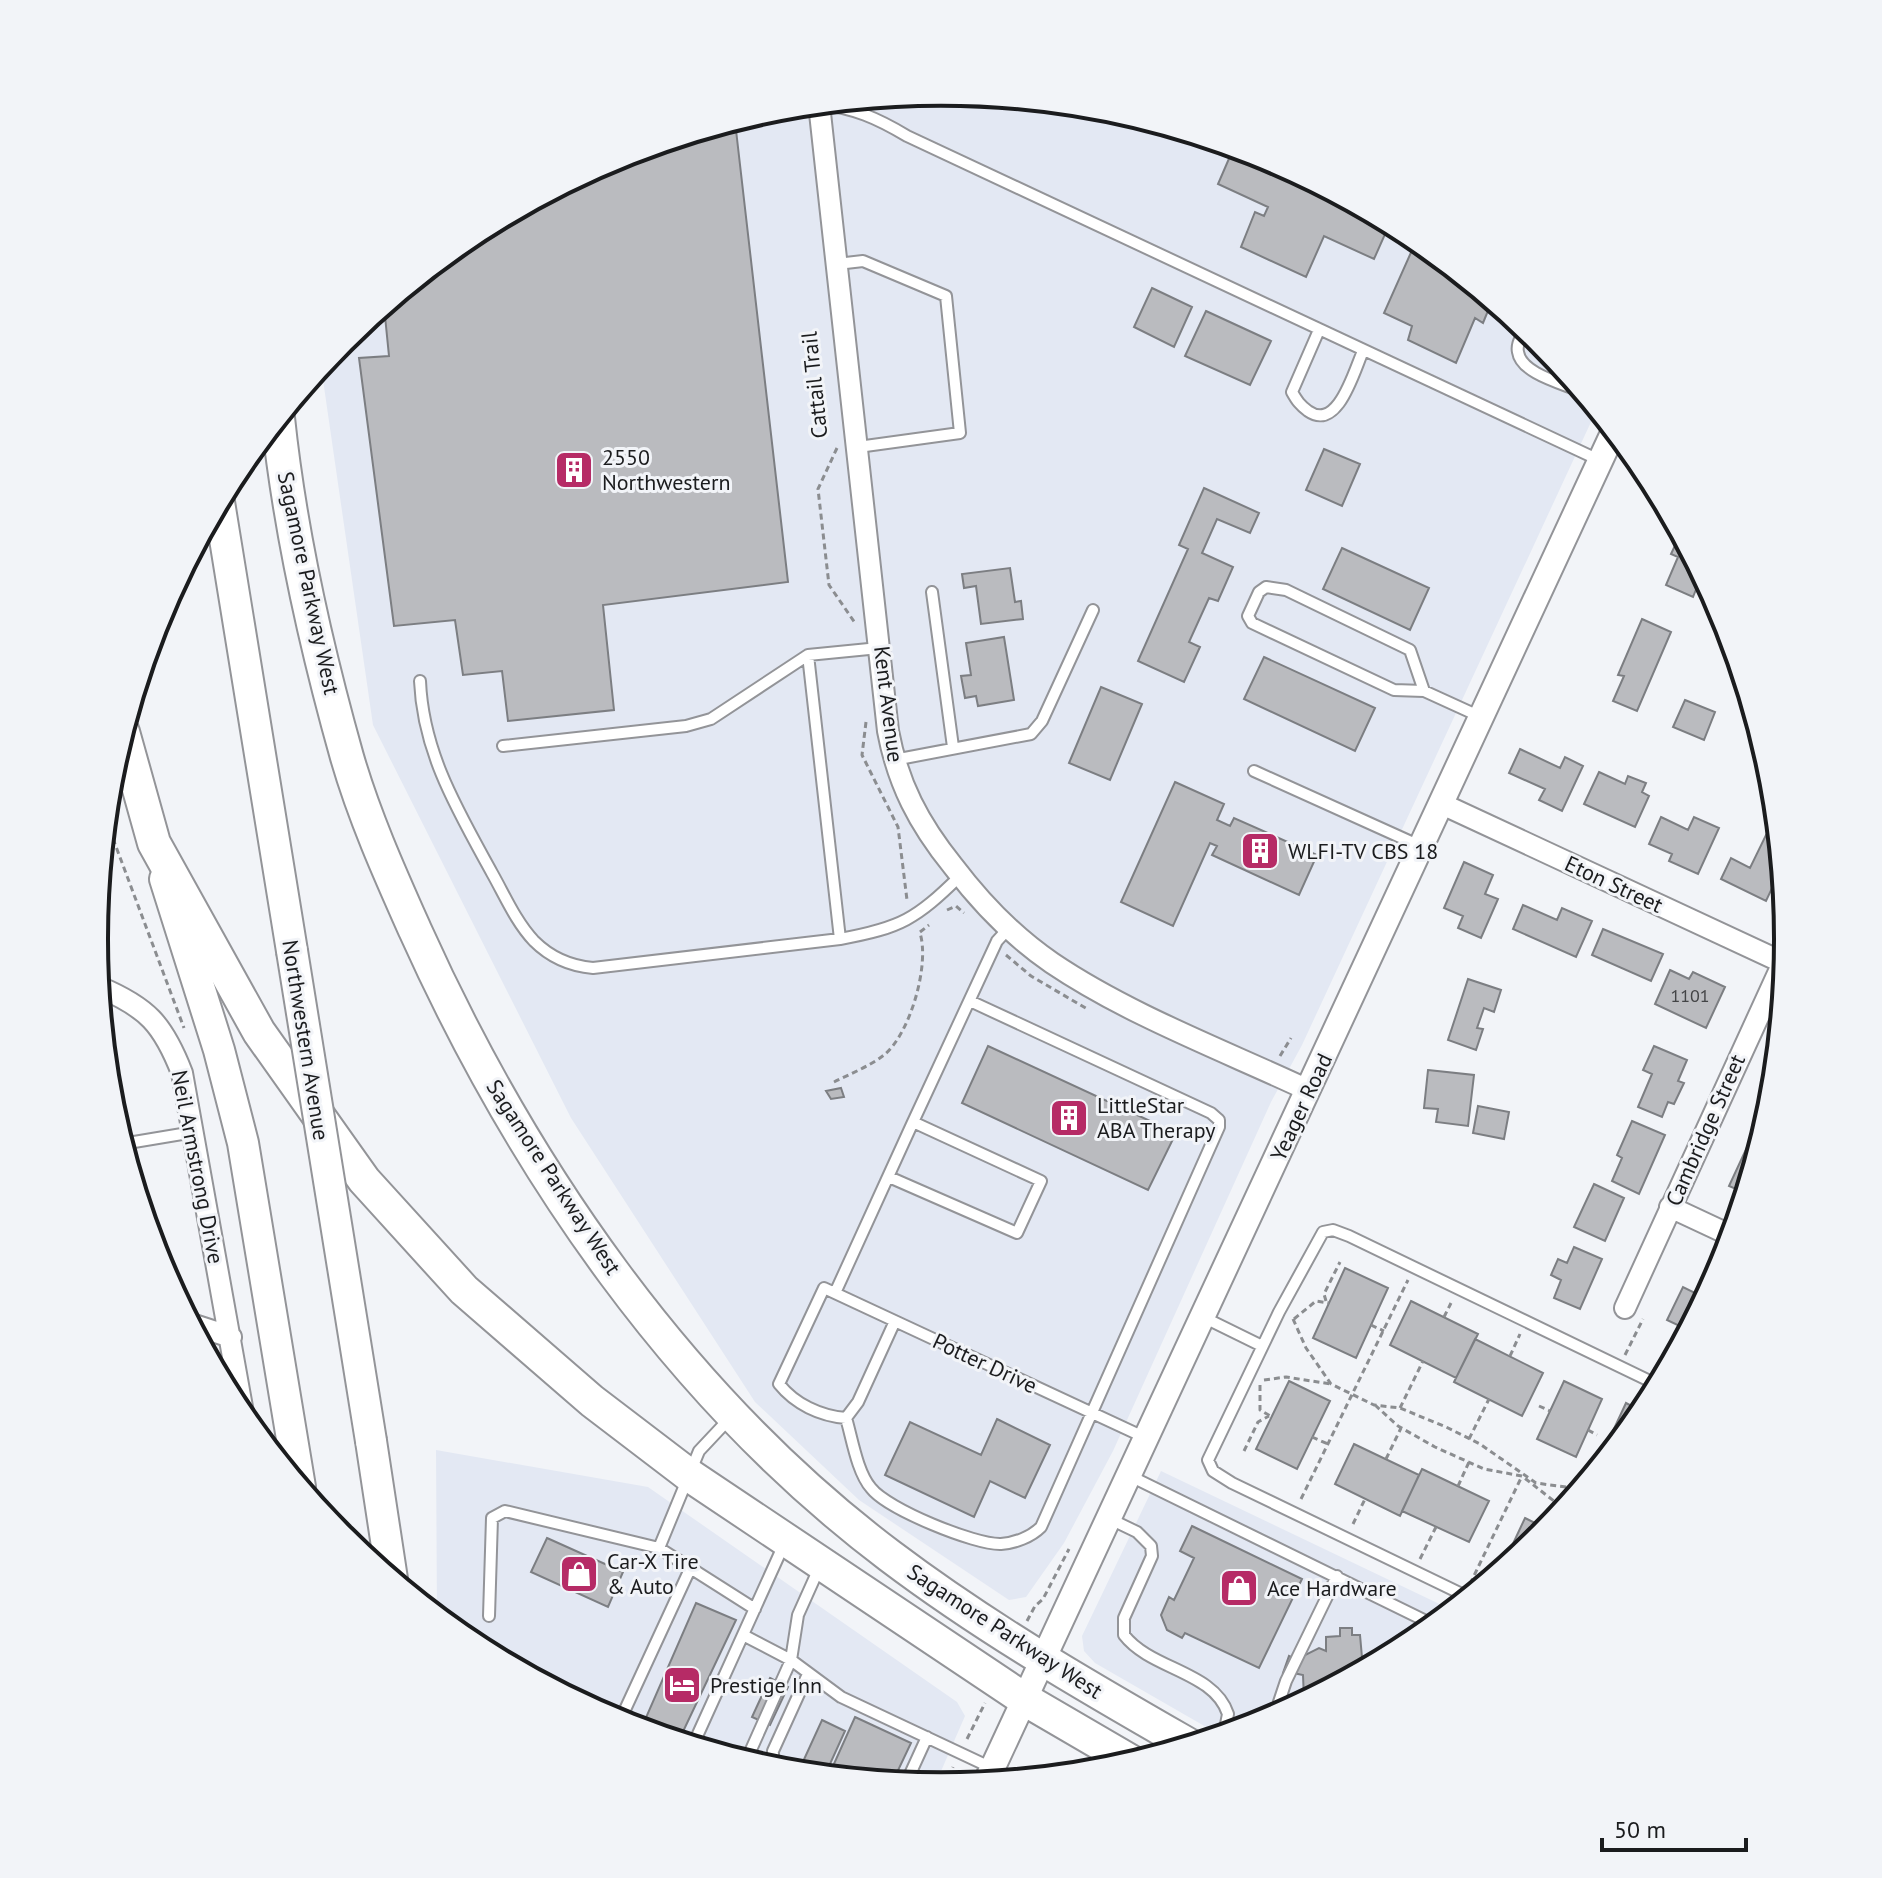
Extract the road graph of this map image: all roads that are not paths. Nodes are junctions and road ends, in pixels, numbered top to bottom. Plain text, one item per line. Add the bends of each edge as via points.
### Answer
1 (860, 110) edge
2 (820, 115) edge
3 (837, 264) junction
4 (1319, 330) junction
5 (1519, 340) edge
6 (1363, 351) junction
7 (1560, 382) edge
8 (280, 432) edge
9 (1609, 442) edge
10 (858, 447) junction
11 (1601, 461) junction
12 (222, 519) edge
13 (932, 592) dead end
14 (1093, 610) dead end
15 (881, 647) junction
16 (808, 655) junction
17 (420, 681) dead end
18 (1424, 691) junction
19 (1481, 717) junction
20 (503, 746) dead end
21 (953, 747) junction
22 (129, 754) edge
23 (894, 760) junction
24 (1254, 771) dead end
25 (1442, 804) junction
26 (154, 843) junction
27 (1422, 847) junction
28 (960, 876) junction
29 (1008, 929) junction
30 (840, 939) junction
31 (1773, 955) edge
32 (1772, 985) edge
33 (110, 992) edge
34 (970, 1001) junction
35 (1308, 1090) junction
36 (913, 1122) junction
37 (194, 1132) junction
38 (133, 1142) edge
39 (889, 1177) junction
40 (1670, 1207) junction
41 (1721, 1231) edge
42 (835, 1293) junction
43 (1625, 1308) dead end
44 (1203, 1317) junction
45 (895, 1321) junction
46 (206, 1329) edge
47 (231, 1337) junction
48 (1262, 1346) junction
49 (1647, 1380) edge
50 (239, 1387) edge
51 (734, 1413) junction
52 (1090, 1413) junction
53 (846, 1418) junction
54 (1146, 1438) junction
55 (296, 1466) edge
56 (689, 1475) junction
57 (1128, 1475) junction
58 (1108, 1518) junction
59 (786, 1541) junction
60 (659, 1548) junction
61 (390, 1563) edge
62 (821, 1564) junction
63 (690, 1569) junction
64 (1337, 1576) junction
65 (1458, 1592) edge
66 (755, 1609) junction
67 (489, 1616) dead end
68 (1422, 1619) edge
69 (743, 1635) junction
70 (791, 1660) junction
71 (1042, 1660) junction
72 (808, 1674) junction
73 (1024, 1699) junction
74 (1280, 1700) edge
75 (625, 1710) edge
76 (1227, 1721) edge
77 (697, 1735) edge
78 (927, 1737) junction
79 (1177, 1738) edge
80 (751, 1750) edge
81 (1117, 1753) edge
82 (773, 1755) edge
83 (982, 1770) edge
84 (991, 1770) edge
85 (912, 1771) edge

1 - 4 lane
2 - 3 street, Kent Avenue
3 - 10 street, Kent Avenue
3 - 10 lane via 863,261 946,296 960,433
4 - 6 lane
4 - 6 lane via 1292,392 1315,416 1337,408
5 - 7 lane via 1519,358 1528,368
6 - 11 lane
8 - 51 highway, Sagamore Parkway West via 308,596 348,760 390,874 457,1024 574,1217 634,1300
9 - 11 street, Yeager Road
10 - 15 street, Kent Avenue
11 - 19 street, Yeager Road
12 - 61 main road, Northwestern Avenue, bridge
13 - 21 lane
14 - 21 lane via 1042,721 1031,734
15 - 16 lane
15 - 23 street, Kent Avenue
16 - 20 lane via 699,723
16 - 30 lane
17 - 30 lane via 421,717 442,781 519,923 552,955 573,967 593,968
18 - 18 lane via 1394,690 1252,623 1248,616 1259,592 1266,587 1286,590 1410,650
18 - 19 lane
19 - 25 street, Yeager Road
21 - 23 lane
22 - 26 highway, Sagamore Parkway West
23 - 28 street, Kent Avenue via 925,831
24 - 27 lane
25 - 27 street, Yeager Road
25 - 31 street, Eton Street
26 - 55 main road via 243,1143
26 - 56 highway, Sagamore Parkway West via 259,1032 364,1180 464,1290 592,1401
27 - 35 street, Yeager Road
28 - 29 street, Kent Avenue
28 - 30 lane via 914,918
29 - 34 lane via 997,941
29 - 35 street, Kent Avenue via 1100,992
32 - 40 street, Cambridge Street
33 - 37 street, Neil Armstrong Drive via 152,1018 171,1045
34 - 36 lane
34 - 52 lane via 1219,1120
35 - 44 street, Yeager Road
36 - 39 lane
36 - 39 lane via 1041,1181 1017,1233
37 - 38 lane
37 - 47 street, Neil Armstrong Drive
39 - 42 lane
40 - 41 street
40 - 43 street, Cambridge Street
42 - 45 lane, Potter Drive
42 - 53 lane, Potter Drive via 824,1288 779,1384 790,1397 827,1417
44 - 48 lane
44 - 54 street, Yeager Road
45 - 52 lane, Potter Drive
45 - 53 lane
46 - 47 street
47 - 50 street, Neil Armstrong Drive
48 - 49 lane via 1323,1232 1333,1230
48 - 65 lane via 1208,1460 1213,1471
51 - 56 lane via 704,1444
51 - 71 highway, Sagamore Parkway West via 804,1483 888,1555
52 - 53 lane via 1041,1527 1004,1544 973,1540 883,1500 869,1487
52 - 54 lane, Potter Drive
54 - 57 street, Yeager Road
56 - 59 highway, Sagamore Parkway West
56 - 60 lane
57 - 58 street, Yeager Road
57 - 64 lane
58 - 71 street, Yeager Road
58 - 76 lane via 1137,1532 1151,1546 1152,1556 1124,1618 1124,1635 1138,1651 1221,1697
59 - 62 highway, Sagamore Parkway West
59 - 66 lane
60 - 63 lane
60 - 67 lane via 515,1511 498,1512 492,1518
62 - 70 lane via 798,1615
62 - 73 highway, Sagamore Parkway West
63 - 66 lane
63 - 75 lane
64 - 68 lane
64 - 74 lane
66 - 69 lane
69 - 70 lane
69 - 77 lane
70 - 72 lane
70 - 80 lane
71 - 73 street, Yeager Road
71 - 79 highway, Sagamore Parkway West
72 - 78 lane via 841,1697
72 - 82 lane
73 - 81 highway, Sagamore Parkway West
73 - 84 street, Yeager Road
78 - 83 lane
78 - 85 lane

